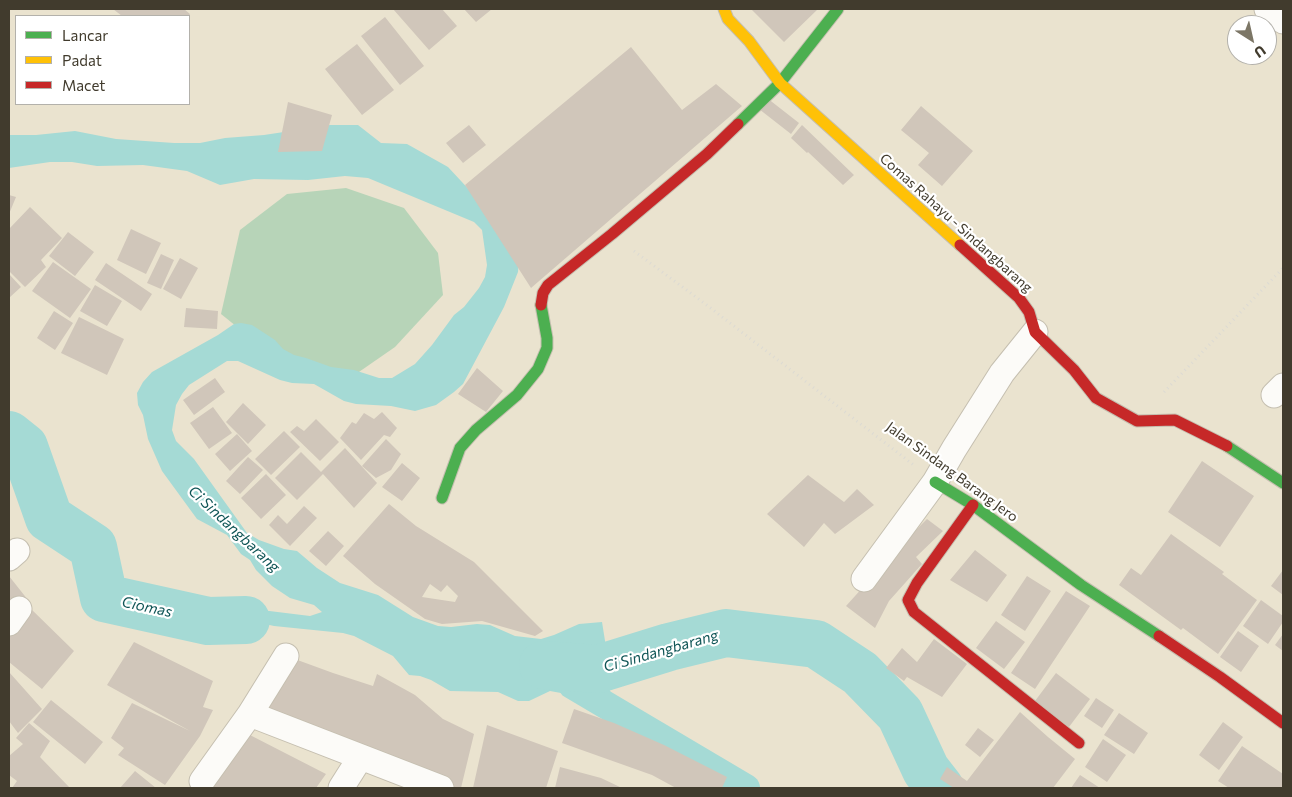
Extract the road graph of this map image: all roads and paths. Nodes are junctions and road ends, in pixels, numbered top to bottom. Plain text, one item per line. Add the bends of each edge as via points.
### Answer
1 (724, 9) edge
2 (838, 9) edge
3 (1267, 9) edge
4 (1283, 21) edge
5 (780, 83) junction
6 (612, 234) junction
7 (1283, 268) edge
8 (1035, 332) junction
9 (1137, 420) junction
10 (935, 482) junction
11 (1283, 483) edge
12 (442, 498) dead end
13 (973, 505) junction
14 (864, 579) dead end
15 (286, 656) dead end
16 (250, 714) junction
17 (1283, 723) edge
18 (1079, 743) dead end
19 (360, 758) junction
20 (202, 781) dead end
21 (341, 788) edge
22 (441, 788) edge

1 - 5 street, Comas Rahayu - Sindangbarang via 728,19
2 - 5 street
3 - 4 street
5 - 6 street via 706,154
5 - 8 street, Comas Rahayu - Sindangbarang via 1019,298 1029,312
6 - 10 path, Jalan Sindang Barang Jero
6 - 12 street via 548,285 541,304 547,338 544,358 517,395 460,448
7 - 9 path
8 - 9 street, Comas Rahayu - Sindangbarang via 1074,370 1096,398
8 - 10 street via 1002,373
9 - 11 street, Comas Rahayu - Sindangbarang via 1175,420 1225,445
10 - 13 street, Jalan Sindang Barang Jero
10 - 14 street
13 - 17 street, Jalan Sindang Barang Jero via 1081,585
13 - 18 street via 908,600 914,612
15 - 16 street
16 - 19 street
16 - 20 street
19 - 21 street
19 - 22 street

